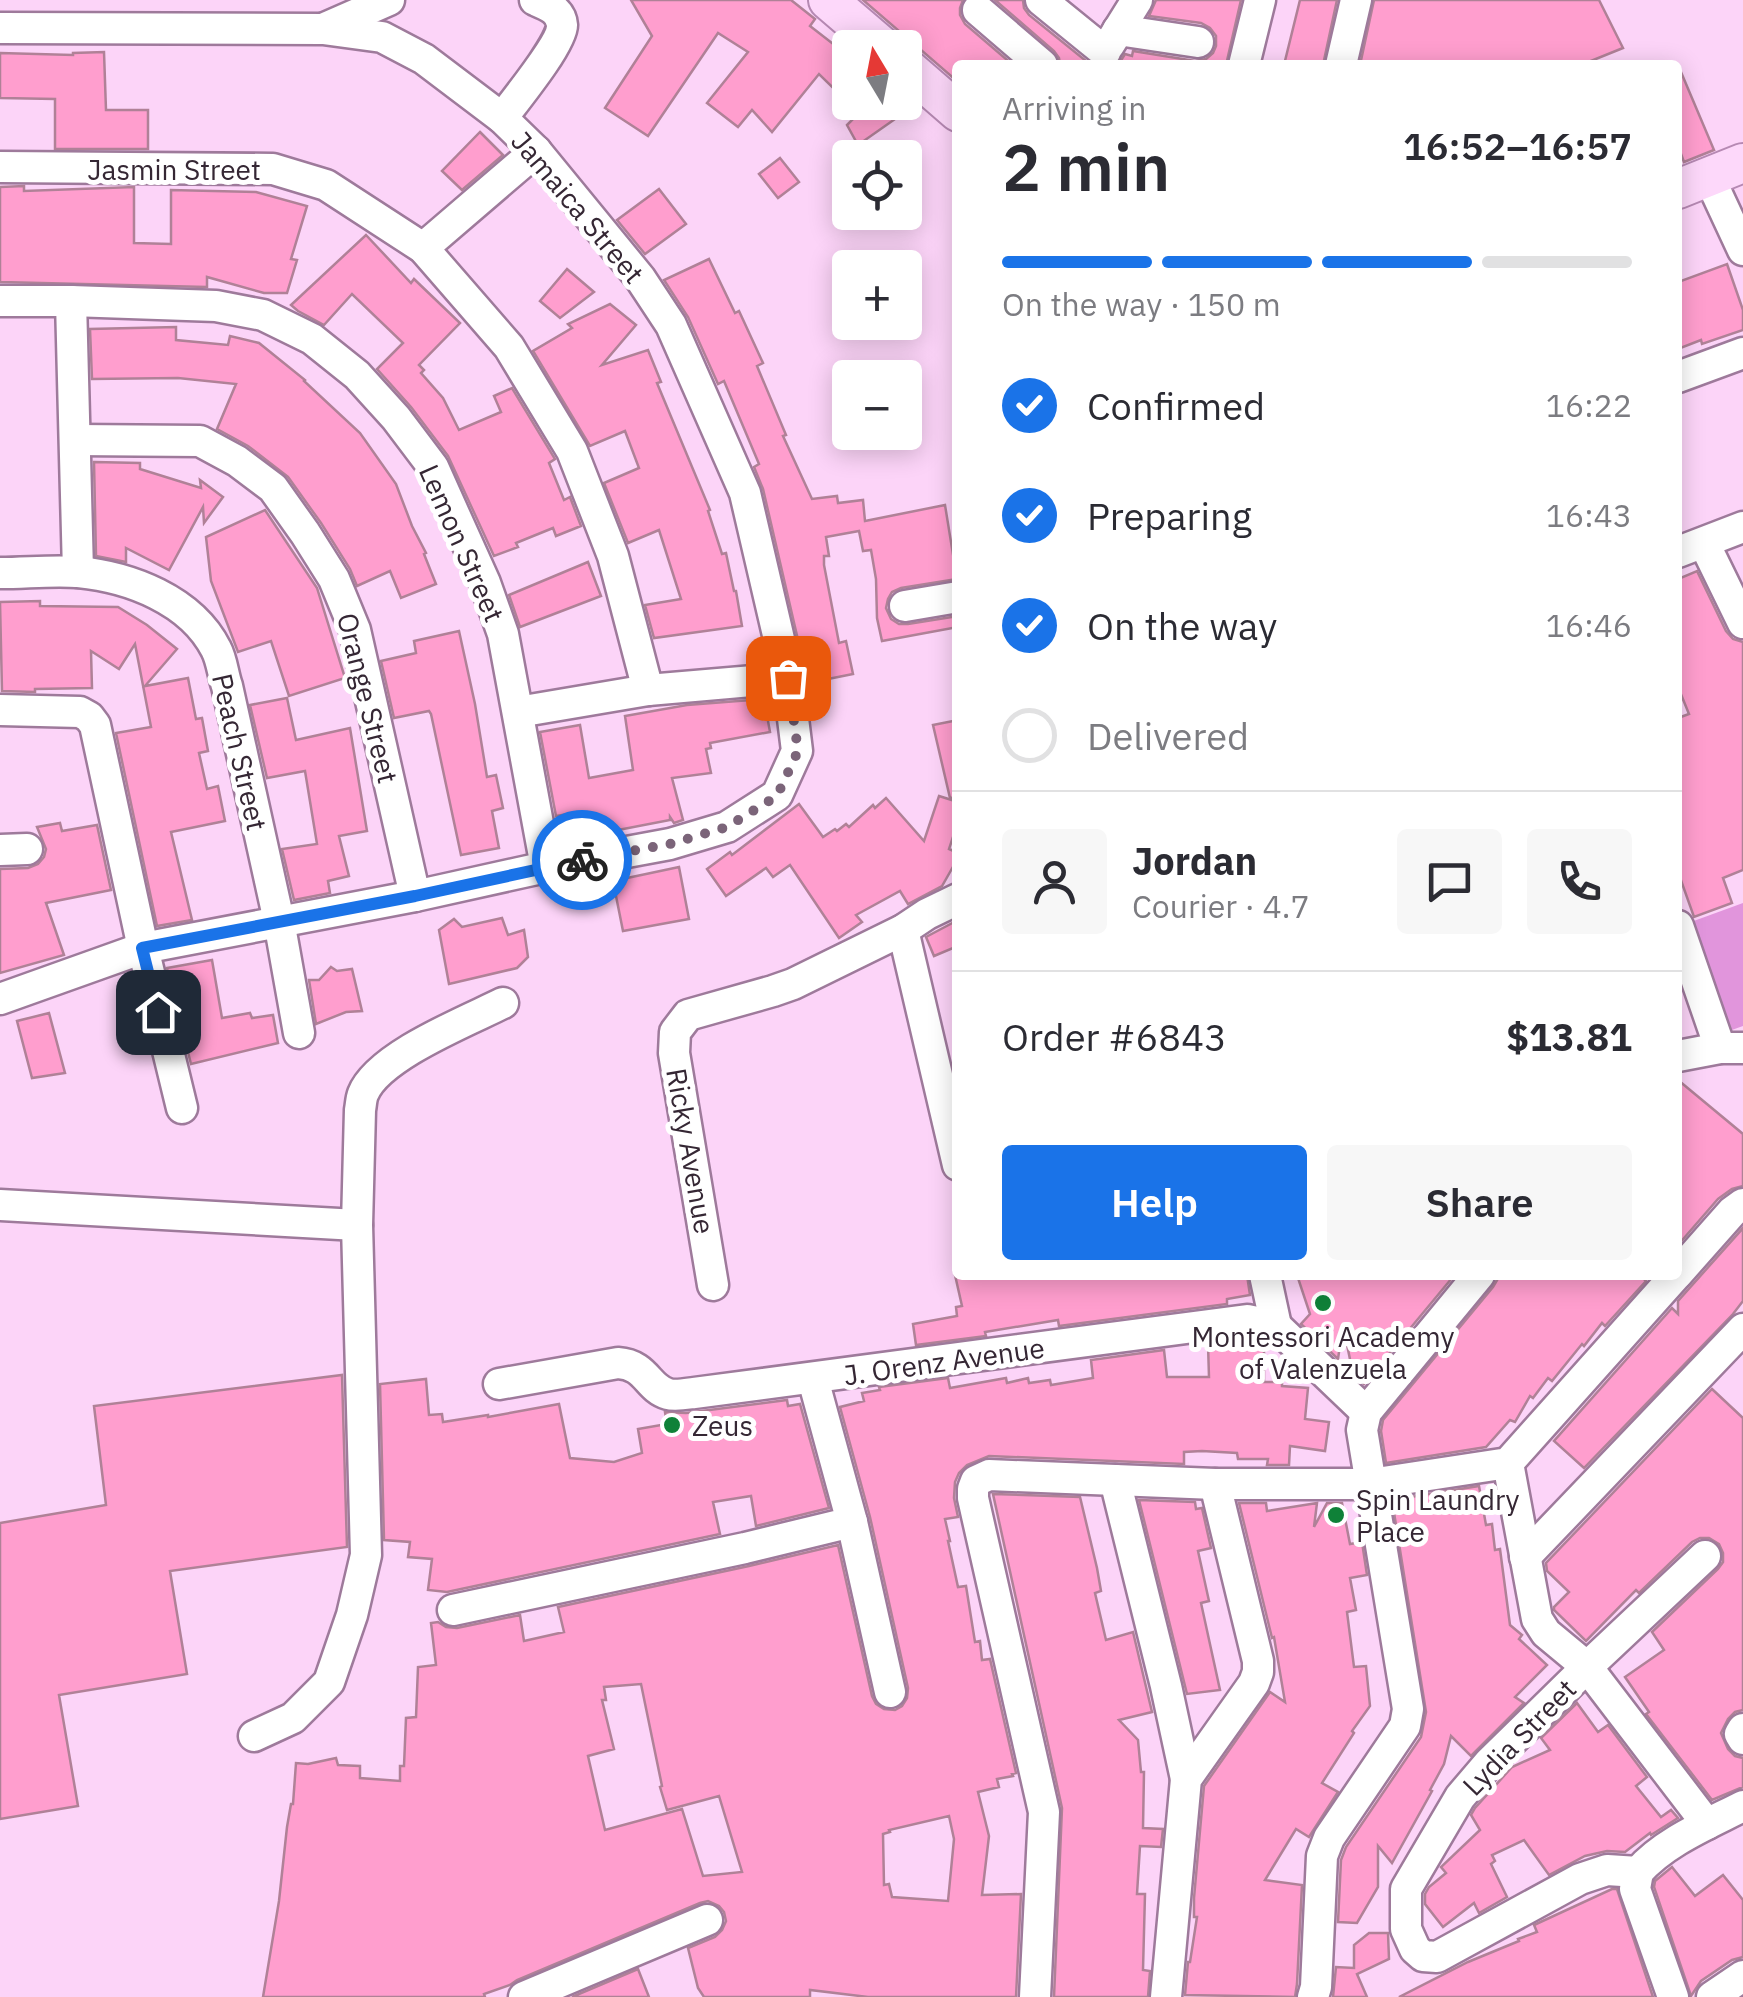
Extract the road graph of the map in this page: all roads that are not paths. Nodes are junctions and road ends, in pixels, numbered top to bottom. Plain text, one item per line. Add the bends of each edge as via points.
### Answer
1 (390, 0) edge
2 (535, 0) edge
3 (828, 0) edge
4 (1041, 0) edge
5 (1260, 0) edge
6 (1356, 0) edge
7 (978, 10) dead end
8 (1118, 26) edge
9 (0, 28) edge
10 (322, 29) junction
11 (863, 30) edge
12 (1198, 42) dead end
13 (1036, 60) edge
14 (1245, 60) edge
15 (1342, 60) edge
16 (922, 81) edge
17 (952, 107) edge
18 (502, 118) junction
19 (536, 151) junction
20 (0, 167) edge
21 (1710, 176) edge
22 (423, 248) junction
23 (1743, 250) edge
24 (0, 301) edge
25 (71, 301) junction
26 (1743, 353) edge
27 (1682, 376) edge
28 (76, 440) junction
29 (1743, 527) edge
30 (1691, 548) edge
31 (78, 572) junction
32 (0, 573) edge
33 (952, 599) edge
34 (905, 606) dead end
35 (1743, 623) edge
36 (788, 678) junction
37 (648, 690) junction
38 (0, 710) edge
39 (518, 712) junction
40 (546, 866) junction
41 (415, 896) junction
42 (952, 902) edge
43 (279, 921) junction
44 (903, 930) junction
45 (1682, 935) edge
46 (142, 948) junction
47 (0, 1000) edge
48 (503, 1003) dead end
49 (299, 1033) dead end
50 (1732, 1048) edge
51 (1682, 1055) edge
52 (182, 1108) dead end
53 (952, 1139) edge
54 (1743, 1204) edge
55 (0, 1205) edge
56 (357, 1225) junction
57 (1682, 1268) edge
58 (1266, 1280) edge
59 (1475, 1280) edge
60 (1672, 1280) edge
61 (714, 1285) dead end
62 (1276, 1326) junction
63 (1743, 1328) edge
64 (813, 1379) junction
65 (500, 1384) dead end
66 (1366, 1412) junction
67 (1508, 1463) junction
68 (1115, 1480) junction
69 (1215, 1484) junction
70 (1370, 1484) junction
71 (852, 1522) junction
72 (1705, 1556) dead end
73 (1525, 1557) junction
74 (453, 1610) dead end
75 (1587, 1668) junction
76 (890, 1692) dead end
77 (1743, 1729) edge
78 (254, 1736) dead end
79 (1743, 1739) edge
80 (1186, 1779) junction
81 (1743, 1806) edge
82 (1707, 1824) junction
83 (1638, 1872) junction
84 (707, 1920) dead end
85 (1743, 1976) edge
86 (524, 1997) edge
87 (1035, 1997) edge
88 (1166, 1997) edge
89 (1313, 1997) edge
90 (1673, 1997) edge
91 (1712, 1997) edge

1 - 10 street
2 - 18 street via 554,9 562,25 558,40
3 - 11 main road
4 - 8 street
5 - 14 street
6 - 15 street
7 - 13 street
8 - 12 street
9 - 10 street, Jamaica Street
10 - 18 street, Jamaica Street via 382,37 424,59
16 - 17 main road
18 - 19 street, Jamaica Street
19 - 22 street
19 - 36 street, Jamaica Street via 672,324 745,493
20 - 22 street, Jasmin Street via 273,169 326,184
21 - 23 street
22 - 37 street, Jasmin Street via 510,347 572,451 613,556
24 - 25 street, Lemon Street
25 - 28 street
25 - 39 street, Lemon Street via 263,314 312,339 356,375 438,478 503,634
26 - 27 street
28 - 31 street
28 - 41 street, Orange Street via 200,441 273,488 334,579 355,630
29 - 30 street
30 - 35 street
31 - 32 street, Peach Street
31 - 43 street, Peach Street via 165,597 216,649
33 - 34 street
36 - 37 street
36 - 40 street, Jamaica Street via 798,751 777,796 727,827
37 - 39 street
38 - 46 street via 80,712 95,724
39 - 40 street, Lemon Street
40 - 41 street, Jamaica Street
41 - 43 street, Jamaica Street
42 - 44 street, Ricky Avenue
43 - 46 street, Jamaica Street
43 - 49 street, Peach Street
44 - 53 street
44 - 61 street, Ricky Avenue via 773,992 688,1015 674,1032
45 - 50 street
46 - 47 street, Jamaica Street
46 - 52 street
48 - 56 street via 414,1047 383,1068 364,1092
50 - 51 street
54 - 57 street
55 - 56 street
56 - 78 street via 366,1555 329,1682 293,1718
58 - 62 street
59 - 66 street
60 - 67 street
62 - 64 street, J. Orenz Avenue via 1247,1320
62 - 66 street
63 - 73 street
64 - 65 street, J. Orenz Avenue via 670,1395 638,1368 618,1363
64 - 71 street
66 - 70 street
67 - 70 street
67 - 73 street
68 - 69 street
68 - 80 street
68 - 87 street via 989,1475 973,1489 1044,1812
69 - 70 street
69 - 80 street via 1258,1672
70 - 89 street via 1408,1709 1404,1726 1322,1856
71 - 74 street
71 - 76 street
72 - 75 street, Lydia Street
73 - 75 street via 1537,1619
75 - 82 street
75 - 83 street, Lydia Street via 1460,1797 1406,1889 1406,1929 1415,1950 1438,1956 1580,1879 1607,1870
77 - 79 street
80 - 88 street
81 - 82 street
82 - 83 street
83 - 90 street via 1636,1889
84 - 86 street
85 - 91 street

